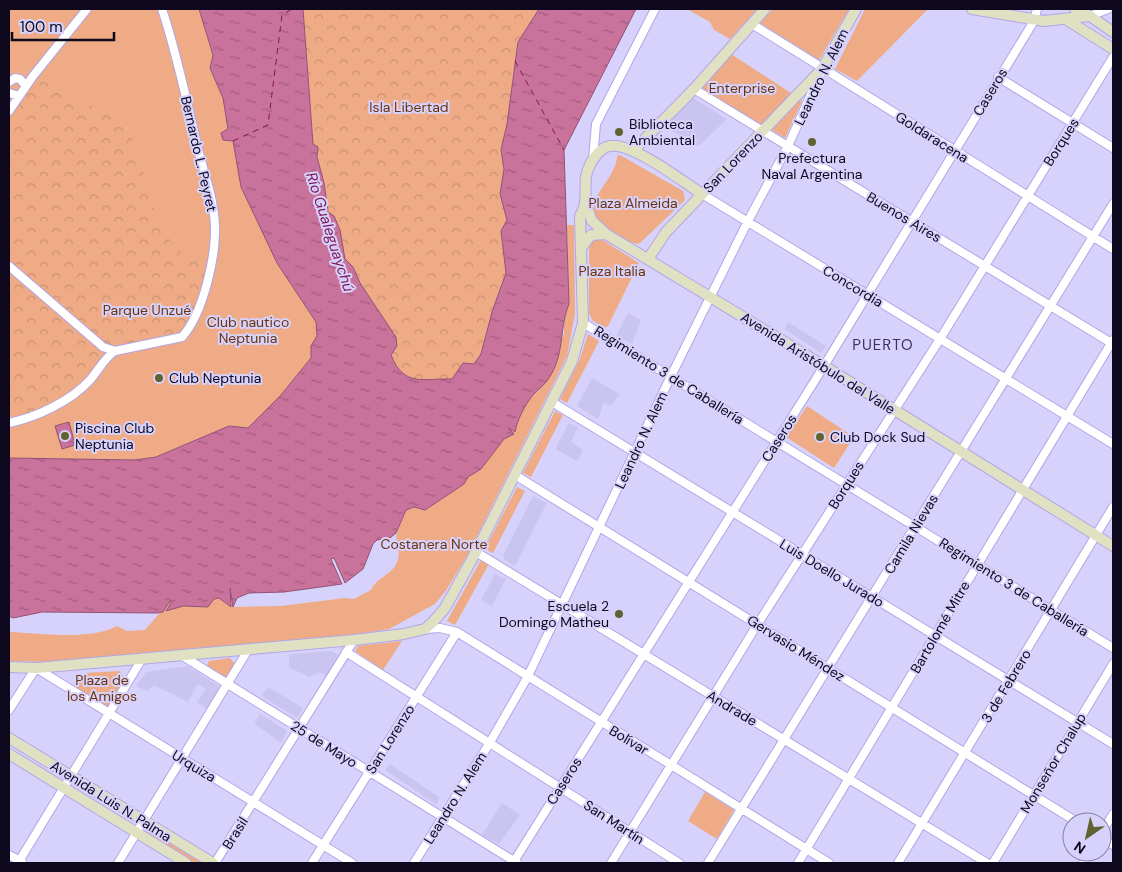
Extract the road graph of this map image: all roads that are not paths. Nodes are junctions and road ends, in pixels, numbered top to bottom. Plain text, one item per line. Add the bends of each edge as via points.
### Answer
1 (87, 9) edge
2 (162, 9) edge
3 (655, 9) edge
4 (765, 9) edge
5 (856, 9) edge
6 (972, 9) edge
7 (1037, 9) edge
8 (1075, 9) edge
9 (1108, 9) edge
10 (1090, 16) junction
11 (1066, 20) junction
12 (1034, 21) junction
13 (752, 24) junction
14 (1113, 32) edge
15 (1113, 49) edge
16 (1113, 57) edge
17 (822, 69) junction
18 (998, 78) junction
19 (9, 82) edge
20 (26, 86) junction
21 (694, 90) junction
22 (9, 92) edge
23 (19, 96) junction
24 (9, 111) edge
25 (1073, 123) junction
26 (764, 131) junction
27 (788, 146) junction
28 (1113, 148) edge
29 (633, 151) junction
30 (954, 151) junction
31 (593, 159) junction
32 (702, 194) junction
33 (1028, 196) junction
34 (585, 203) junction
35 (1113, 204) edge
36 (748, 221) junction
37 (911, 221) junction
38 (606, 234) junction
39 (1093, 237) junction
40 (581, 248) junction
41 (1113, 249) edge
42 (648, 259) junction
43 (9, 266) edge
44 (985, 266) junction
45 (867, 294) junction
46 (712, 297) junction
47 (1051, 306) junction
48 (583, 323) junction
49 (940, 338) junction
50 (1113, 342) edge
51 (103, 347) junction
52 (115, 350) junction
53 (107, 356) junction
54 (824, 366) junction
55 (671, 376) junction
56 (1006, 379) junction
57 (552, 402) junction
58 (893, 410) junction
59 (1067, 416) junction
60 (9, 423) edge
61 (776, 441) junction
62 (1113, 444) edge
63 (636, 452) junction
64 (960, 452) junction
65 (515, 475) junction
66 (846, 484) junction
67 (1021, 490) junction
68 (1113, 507) edge
69 (733, 512) junction
70 (600, 526) junction
71 (916, 526) junction
72 (1096, 536) junction
73 (1113, 546) edge
74 (476, 552) junction
75 (802, 554) junction
76 (977, 564) junction
77 (689, 583) junction
78 (873, 597) junction
79 (561, 604) junction
80 (1052, 610) junction
81 (758, 624) junction
82 (425, 629) junction
83 (457, 632) junction
84 (935, 635) junction
85 (354, 640) junction
86 (1113, 648) edge
87 (248, 650) junction
88 (346, 652) junction
89 (644, 654) junction
90 (181, 656) junction
91 (142, 659) junction
92 (1113, 664) edge
93 (9, 667) edge
94 (36, 668) junction
95 (829, 669) junction
96 (527, 678) junction
97 (1009, 680) junction
98 (228, 684) junction
99 (417, 697) junction
100 (713, 697) junction
101 (893, 708) junction
102 (9, 710) edge
103 (109, 714) junction
104 (1078, 722) junction
105 (601, 723) junction
106 (299, 728) junction
107 (9, 738) edge
108 (785, 740) junction
109 (489, 744) junction
110 (1113, 744) edge
111 (965, 753) junction
112 (9, 754) edge
113 (182, 760) junction
114 (672, 766) junction
115 (369, 773) junction
116 (72, 776) junction
117 (849, 779) junction
118 (561, 787) junction
119 (65, 788) junction
120 (1034, 796) junction
121 (254, 803) junction
122 (742, 810) junction
123 (1062, 813) edge
124 (442, 817) junction
125 (144, 821) junction
126 (922, 823) junction
127 (137, 833) junction
128 (630, 833) junction
129 (323, 846) junction
130 (806, 849) junction
131 (9, 855) edge
132 (21, 862) edge
133 (118, 863) edge
134 (186, 863) edge
135 (214, 863) edge
136 (312, 863) edge
137 (352, 863) edge
138 (414, 863) edge
139 (515, 863) edge
140 (611, 863) edge
141 (679, 863) edge
142 (708, 863) edge
143 (798, 863) edge
144 (829, 863) edge
145 (898, 863) edge
146 (987, 863) edge
147 (993, 863) edge

1 - 20 street
2 - 52 street, Bernardo L. Peyret via 210,191 215,241 202,300 189,330 174,340
3 - 31 street via 596,124
4 - 13 main road
5 - 17 main road, Leandro N. Alem
6 - 12 main road
7 - 12 street, Caseros
8 - 10 main road
9 - 10 street
10 - 11 main road
10 - 14 main road
11 - 12 main road
11 - 15 main road
12 - 18 street, Caseros
13 - 17 street, Goldaracena
13 - 21 main road
16 - 25 street, Borques
17 - 26 main road, San Lorenzo
17 - 27 street, Leandro N. Alem
17 - 30 street, Goldaracena
18 - 25 street
18 - 30 street, Caseros
19 - 20 street via 20,78
20 - 23 street
21 - 26 street, Buenos Aires
21 - 29 main road
22 - 23 street
23 - 24 street
25 - 28 street
25 - 33 street, Borques
26 - 27 street, Buenos Aires
26 - 32 main road, San Lorenzo
27 - 36 street, Leandro N. Alem
27 - 37 street, Buenos Aires
29 - 31 main road, Concordia via 609,146
29 - 32 main road, Concordia
30 - 33 street, Goldaracena
30 - 37 street, Caseros
31 - 34 main road via 585,181
32 - 36 street, Concordia
32 - 42 main road, San Lorenzo via 666,232
33 - 39 street, Goldaracena
33 - 44 street, Borques
34 - 38 main road, Avenida Aristóbulo del Valle via 592,221
34 - 40 main road via 580,216
35 - 39 street, Camila Nievas
36 - 45 street, Concordia
36 - 46 street, Leandro N. Alem
37 - 44 street, Buenos Aires
37 - 45 street, Caseros
38 - 40 main road via 591,235
38 - 42 main road, Avenida Aristóbulo del Valle
39 - 41 street, Goldaracena
39 - 47 street, Camila Nievas
40 - 48 main road
42 - 46 main road, Avenida Aristóbulo del Valle
43 - 51 street
44 - 47 street, Buenos Aires
44 - 49 street, Borques
45 - 49 street, Concordia
45 - 54 street, Caseros
46 - 54 main road, Avenida Aristóbulo del Valle
46 - 55 street, Leandro N. Alem
47 - 50 street, Buenos Aires
47 - 56 street, Camila Nievas
48 - 55 street, Regimiento 3 de Caballería
48 - 57 main road via 572,361
49 - 56 street, Concordia
49 - 58 street, Borques
50 - 59 street, Bartolomé Mitre
51 - 52 street
51 - 53 street
52 - 53 street, Bernardo L. Peyret
53 - 60 street, Bernardo L. Peyret via 90,379 66,400
54 - 58 main road, Avenida Aristóbulo del Valle
54 - 61 street, Caseros
55 - 61 street, Regimiento 3 de Caballería
55 - 63 street, Leandro N. Alem
56 - 59 street, Concordia
56 - 64 street, Camila Nievas
57 - 63 street, Luis Doello Jurado
57 - 65 main road
58 - 64 main road, Avenida Aristóbulo del Valle
58 - 66 street, Borques
59 - 62 street, Concordia
59 - 67 street, Bartolomé Mitre
61 - 66 street, Regimiento 3 de Caballería
61 - 69 street, Caseros
63 - 69 street, Luis Doello Jurado
63 - 70 street, Leandro N. Alem
64 - 67 main road, Avenida Aristóbulo del Valle
64 - 71 street, Camila Nievas
65 - 70 street, Gervasio Méndez
65 - 74 main road
66 - 71 street, Regimiento 3 de Caballería
66 - 75 street, Borques
67 - 72 main road, Avenida Aristóbulo del Valle
67 - 76 street, Bartolomé Mitre
68 - 72 street, 3 de Febrero
69 - 75 street, Luis Doello Jurado
69 - 77 street, Caseros
70 - 77 street, Gervasio Méndez
70 - 79 street, Leandro N. Alem
71 - 76 street, Regimiento 3 de Caballería
71 - 78 street, Camila Nievas
72 - 73 main road, Avenida Aristóbulo del Valle
72 - 80 street, 3 de Febrero
74 - 79 street, Andrade
74 - 82 main road via 445,608
75 - 78 street, Luis Doello Jurado
75 - 81 street, Borques
76 - 80 street, Regimiento 3 de Caballería
76 - 84 street, Bartolomé Mitre
77 - 81 street, Gervasio Méndez
77 - 89 street, Caseros
78 - 84 street, Luis Doello Jurado
78 - 95 street, Camila Nievas
79 - 89 street, Andrade
79 - 96 street, Leandro N. Alem
80 - 86 street, Regimiento 3 de Caballería
80 - 97 street, 3 de Febrero
81 - 95 street, Gervasio Méndez
81 - 100 street, Borques
82 - 83 street, Bolívar
82 - 85 main road
83 - 96 street, Bolívar
83 - 99 street, San Lorenzo
84 - 97 street, Luis Doello Jurado
84 - 101 street, Bartolomé Mitre
85 - 87 main road
85 - 88 street, Brasil
87 - 90 main road
87 - 98 street
88 - 99 street, San Martín
88 - 106 street, Brasil
89 - 100 street, Andrade
89 - 105 street, Caseros
90 - 91 main road
90 - 98 street, 25 de Mayo
91 - 94 main road
91 - 103 street
92 - 104 street, Monseñor Chalup
93 - 94 main road
94 - 102 street
94 - 103 street, Urquiza
95 - 101 street, Gervasio Méndez
95 - 108 street, Camila Nievas
96 - 105 street, Bolívar
96 - 109 street, Leandro N. Alem
97 - 104 street, Luis Doello Jurado
97 - 111 street, 3 de Febrero
98 - 106 street, 25 de Mayo
98 - 113 street
99 - 109 street, San Martín
99 - 115 street, San Lorenzo
100 - 108 street, Andrade
100 - 114 street, Borques
101 - 111 street, Gervasio Méndez
101 - 117 street, Bartolomé Mitre
103 - 113 street, Urquiza
103 - 116 street
104 - 110 street, Luis Doello Jurado
104 - 120 street, Monseñor Chalup
105 - 114 street, Bolívar
105 - 118 street, Caseros
106 - 115 street, 25 de Mayo
106 - 121 street, Brasil
107 - 116 main road, Avenida Luis N. Palma
108 - 117 street, Andrade
108 - 122 street, Camila Nievas
109 - 118 street, San Martín
109 - 124 street, Leandro N. Alem
111 - 120 street, Gervasio Méndez
111 - 126 street, 3 de Febrero
112 - 119 main road, Avenida Luis N. Palma
113 - 121 street, Urquiza
113 - 125 street
114 - 122 street, Bolívar
114 - 128 street, Borques
115 - 124 street, 25 de Mayo
115 - 129 street, San Lorenzo
116 - 119 street
116 - 125 main road, Avenida Luis N. Palma
117 - 126 street, Andrade
117 - 130 street, Bartolomé Mitre
118 - 128 street, San Martín
118 - 139 street, Caseros
119 - 127 main road, Avenida Luis N. Palma
119 - 132 street
120 - 123 street, Gervasio Méndez
120 - 147 street, Monseñor Chalup
121 - 129 street, Urquiza
121 - 135 street, Brasil
122 - 130 street, Bolívar
122 - 142 street, Camila Nievas
124 - 138 street, Leandro N. Alem
124 - 139 street, 25 de Mayo
125 - 127 street
125 - 135 main road, Avenida Luis N. Palma
126 - 145 street, 3 de Febrero
126 - 146 street, Andrade
127 - 133 street
127 - 134 main road, Avenida Luis N. Palma
128 - 140 street, Borques
128 - 141 street, San Martín
129 - 136 street, San Lorenzo
129 - 137 street, Urquiza
130 - 143 street, Bartolomé Mitre
130 - 144 street, Bolívar
131 - 132 street

